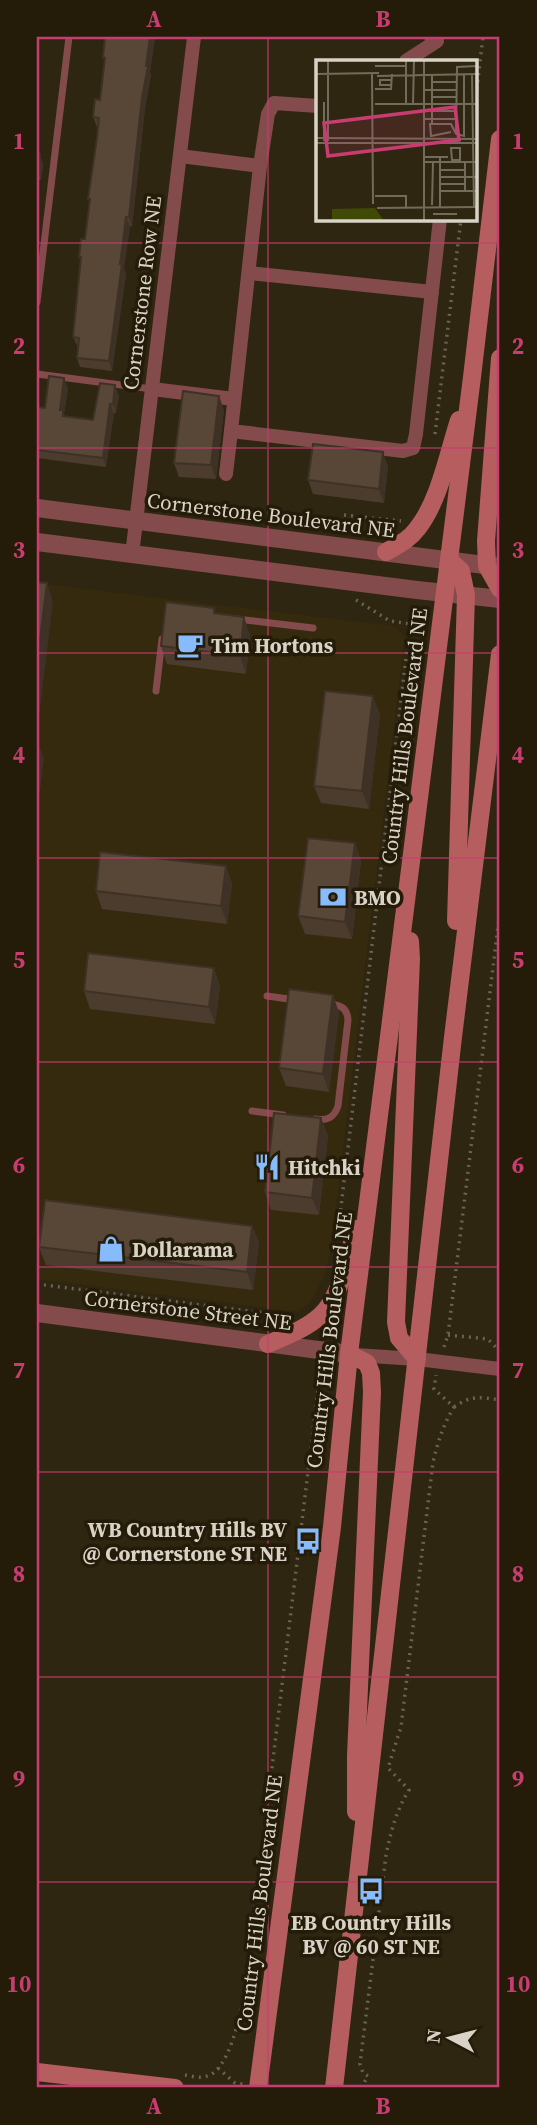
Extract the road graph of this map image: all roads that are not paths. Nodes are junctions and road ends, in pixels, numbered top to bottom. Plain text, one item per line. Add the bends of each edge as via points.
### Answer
1 (69, 37) edge
2 (194, 37) edge
3 (437, 38) edge
4 (407, 60) edge
5 (316, 106) edge
6 (500, 139) edge
7 (180, 156) junction
8 (260, 166) junction
9 (440, 220) edge
10 (249, 273) junction
11 (432, 292) junction
12 (37, 302) edge
13 (500, 358) edge
14 (37, 374) edge
15 (472, 377) junction
16 (152, 389) junction
17 (234, 399) junction
18 (232, 431) junction
19 (226, 474) dead end
20 (37, 508) edge
21 (136, 521) junction
22 (37, 542) edge
23 (386, 552) junction
24 (132, 555) junction
25 (449, 560) junction
26 (494, 566) edge
27 (500, 589) edge
28 (445, 593) junction
29 (466, 595) junction
30 (500, 599) edge
31 (231, 618) edge
32 (313, 628) dead end
33 (163, 630) edge
34 (500, 654) edge
35 (156, 691) dead end
36 (500, 733) edge
37 (482, 789) junction
38 (407, 892) junction
39 (267, 996) dead end
40 (306, 1001) edge
41 (319, 1002) edge
42 (453, 1037) junction
43 (252, 1111) dead end
44 (288, 1115) edge
45 (312, 1119) edge
46 (373, 1161) junction
47 (37, 1313) edge
48 (268, 1344) junction
49 (349, 1354) junction
50 (417, 1359) junction
51 (500, 1369) edge
52 (356, 1899) junction
53 (37, 2072) edge
54 (174, 2081) edge
55 (258, 2088) edge
56 (334, 2088) edge

1 - 12 lane
2 - 7 street, Cornerstone Row NE
3 - 4 street
5 - 8 street via 274,103
6 - 15 main road, Country Hills Boulevard NE
7 - 8 street
7 - 16 street, Cornerstone Row NE
8 - 10 street
9 - 11 street
10 - 11 street
10 - 17 street
11 - 18 street via 413,448 403,451
13 - 26 main road via 486,541
14 - 16 lane
15 - 23 main road via 436,491 418,528
15 - 25 main road, Country Hills Boulevard NE
16 - 17 street
16 - 21 street, Cornerstone Row NE
17 - 18 street
18 - 19 street
20 - 21 street, Cornerstone Boulevard NE
21 - 23 street, Cornerstone Boulevard NE
21 - 24 street, Cornerstone Row NE
22 - 24 street
23 - 25 street, Cornerstone Boulevard NE
24 - 28 street
25 - 26 street, Cornerstone Boulevard NE
25 - 28 main road, Country Hills Boulevard NE
25 - 29 main road via 461,571
26 - 27 main road
28 - 29 street
28 - 38 main road, Country Hills Boulevard NE
29 - 30 street
29 - 42 main road
31 - 32 lane
33 - 35 lane
34 - 37 main road
36 - 37 main road
37 - 42 main road
38 - 46 main road, Country Hills Boulevard NE
38 - 50 main road via 411,959 396,1322 399,1338
39 - 40 lane
41 - 45 lane via 343,1007 348,1020 336,1111 323,1120
42 - 50 main road
43 - 44 lane
46 - 48 main road via 331,1304 303,1328
46 - 49 main road, Country Hills Boulevard NE
47 - 48 street, Cornerstone Street NE
48 - 49 street, Cornerstone Street NE
49 - 50 street, Cornerstone Street NE
49 - 52 main road via 367,1363 372,1392 356,1756
49 - 55 main road, Country Hills Boulevard NE via 332,1527
50 - 51 street, Cornerstone Street NE
50 - 52 main road
52 - 56 main road
53 - 54 main road

